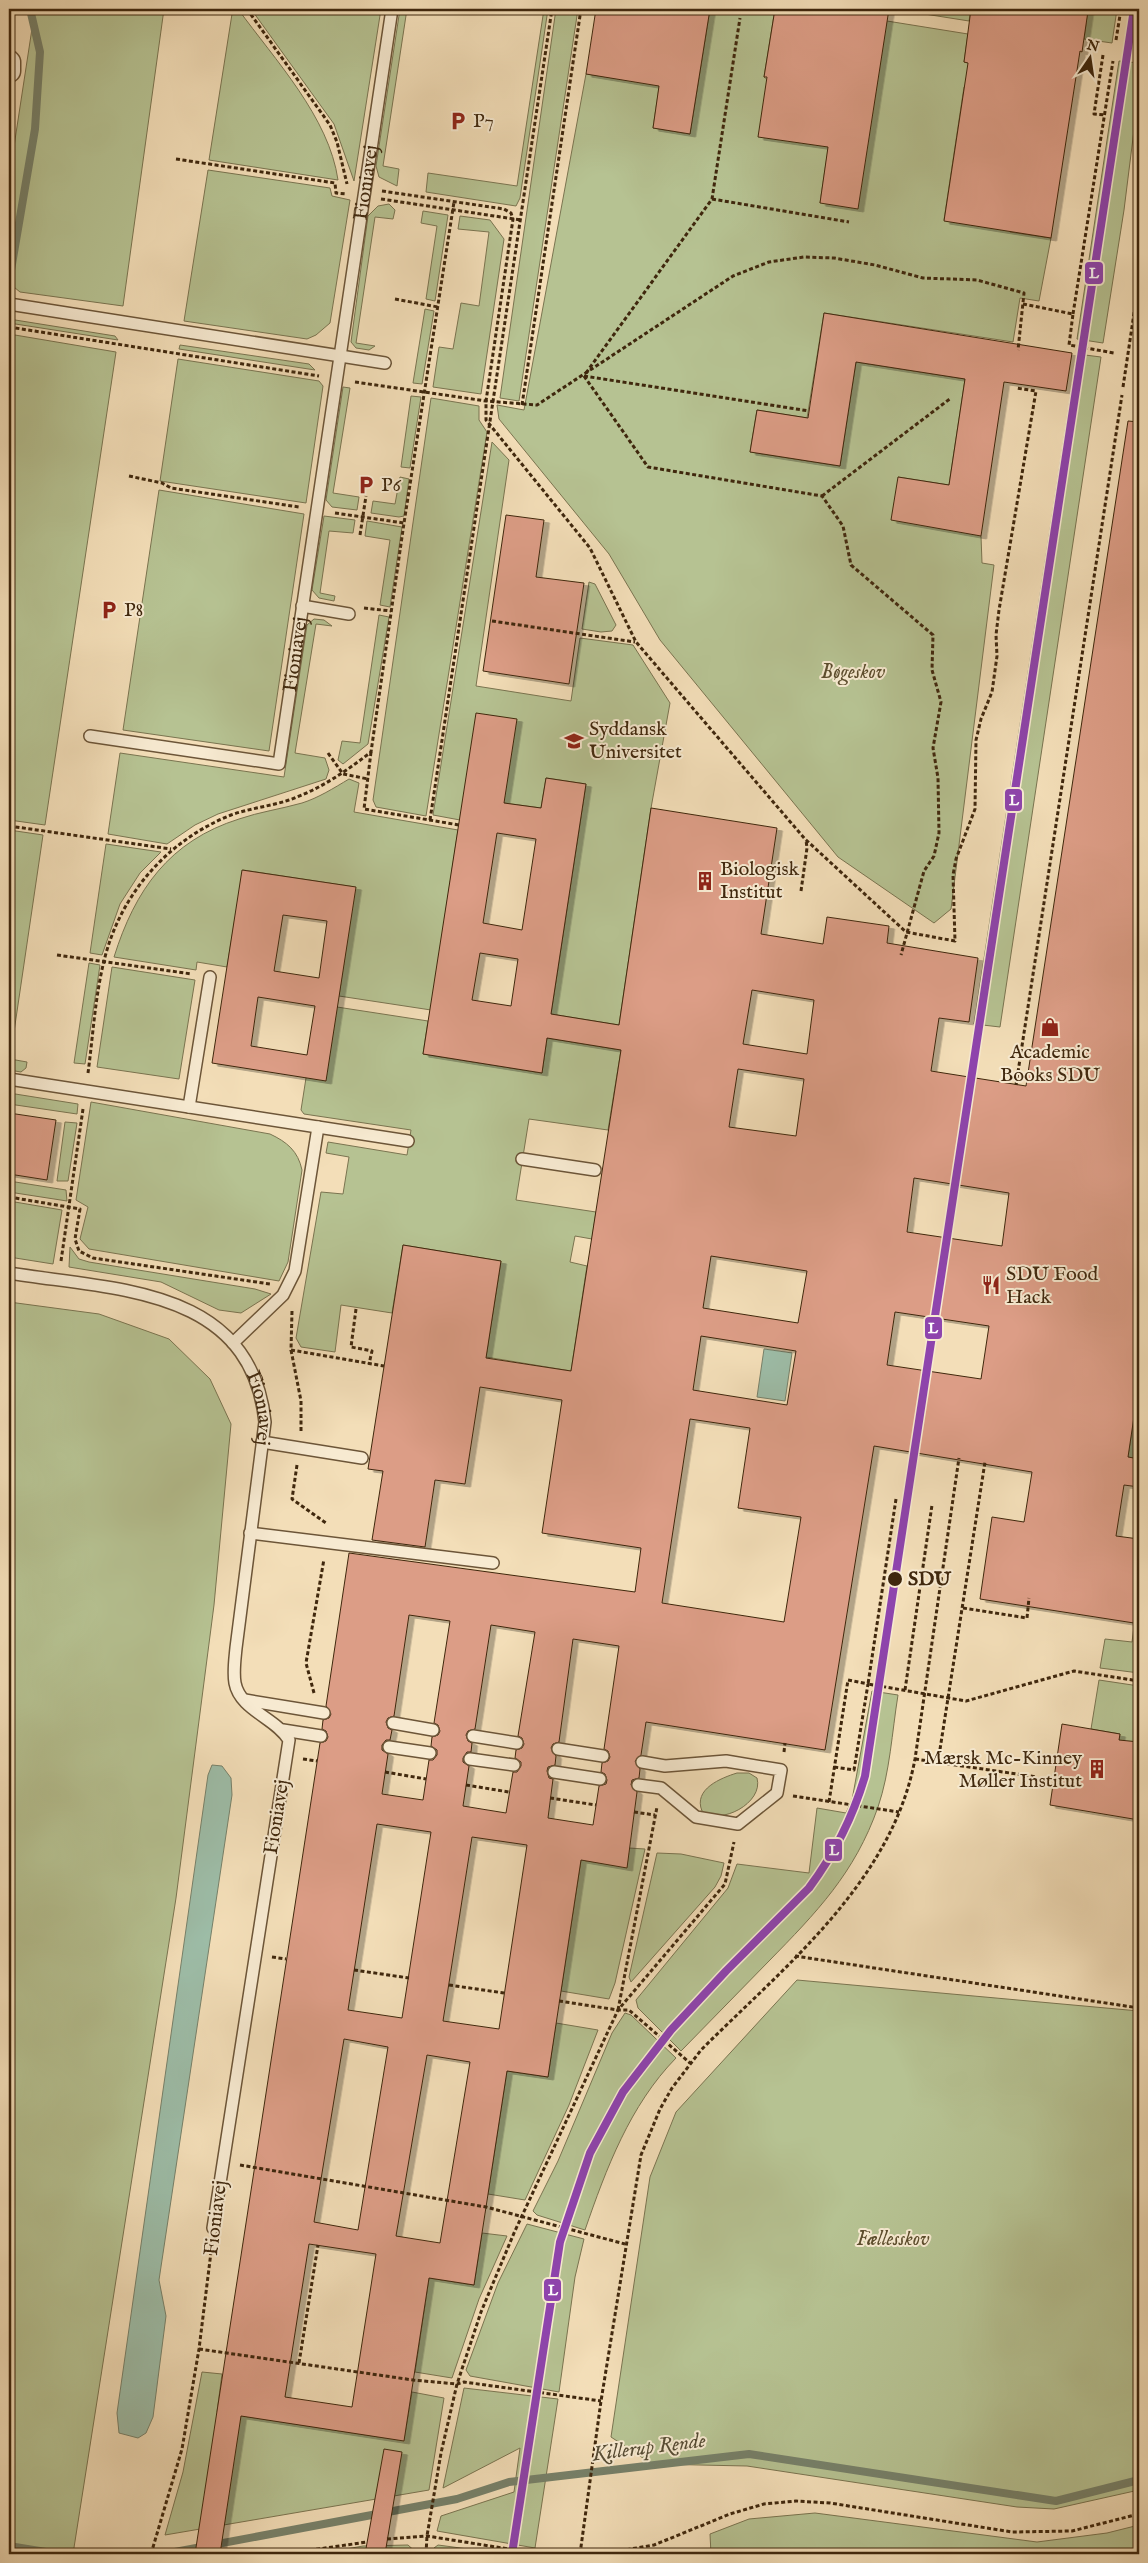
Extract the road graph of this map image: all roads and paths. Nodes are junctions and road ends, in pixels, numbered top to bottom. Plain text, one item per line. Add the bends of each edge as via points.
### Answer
1 (247, 9) edge
2 (392, 9) edge
3 (552, 9) edge
4 (582, 9) edge
5 (1122, 9) edge
6 (740, 18) dead end
7 (1116, 40) dead end
8 (1103, 55) dead end
9 (1114, 60) dead end
10 (9, 62) edge
11 (9, 71) edge
12 (1105, 115) junction
13 (365, 189) junction
14 (712, 199) junction
15 (849, 222) dead end
16 (1139, 280) edge
17 (395, 299) dead end
18 (9, 304) edge
19 (1023, 304) junction
20 (438, 307) dead end
21 (1073, 314) junction
22 (9, 327) edge
23 (1018, 350) dead end
24 (1114, 353) dead end
25 (340, 356) junction
26 (386, 363) dead end
27 (584, 376) junction
28 (336, 379) junction
29 (1123, 386) dead end
30 (1016, 388) dead end
31 (1122, 395) dead end
32 (951, 398) dead end
33 (486, 401) junction
34 (494, 402) junction
35 (522, 405) junction
36 (809, 411) dead end
37 (490, 426) junction
38 (129, 476) dead end
39 (366, 496) dead end
40 (822, 496) junction
41 (317, 510) junction
42 (363, 517) junction
43 (404, 523) dead end
44 (360, 535) dead end
45 (302, 606) junction
46 (353, 610) joint
47 (391, 611) dead end
48 (492, 621) dead end
49 (636, 642) junction
50 (90, 736) dead end
51 (372, 752) dead end
52 (328, 753) dead end
53 (368, 779) junction
54 (430, 820) junction
55 (459, 825) dead end
56 (9, 826) edge
57 (806, 839) junction
58 (172, 850) dead end
59 (801, 891) dead end
60 (906, 932) junction
61 (57, 955) dead end
62 (901, 956) dead end
63 (197, 975) dead end
64 (210, 977) dead end
65 (9, 1079) edge
66 (1016, 1085) dead end
67 (86, 1091) junction
68 (189, 1107) junction
69 (318, 1127) junction
70 (408, 1141) dead end
71 (522, 1159) dead end
72 (595, 1170) dead end
73 (9, 1197) edge
74 (70, 1208) junction
75 (9, 1273) edge
76 (58, 1281) junction
77 (283, 1295) junction
78 (356, 1309) dead end
79 (233, 1343) junction
80 (369, 1364) junction
81 (384, 1366) dead end
82 (262, 1442) junction
83 (362, 1458) dead end
84 (959, 1458) dead end
85 (985, 1462) dead end
86 (896, 1499) dead end
87 (932, 1505) dead end
88 (250, 1533) junction
89 (493, 1564) dead end
90 (1029, 1598) dead end
91 (963, 1608) junction
92 (1139, 1681) edge
93 (868, 1684) junction
94 (905, 1690) junction
95 (924, 1693) junction
96 (948, 1697) junction
97 (243, 1700) junction
98 (324, 1713) dead end
99 (393, 1723) dead end
100 (283, 1730) junction
101 (433, 1730) dead end
102 (321, 1736) dead end
103 (474, 1736) dead end
104 (517, 1743) dead end
105 (389, 1747) dead end
106 (558, 1749) dead end
107 (430, 1753) dead end
108 (603, 1756) dead end
109 (470, 1759) dead end
110 (915, 1759) junction
111 (642, 1762) dead end
112 (938, 1762) junction
113 (514, 1765) dead end
114 (834, 1767) junction
115 (386, 1772) dead end
116 (554, 1772) dead end
117 (1037, 1777) dead end
118 (426, 1779) dead end
119 (600, 1779) dead end
120 (466, 1785) dead end
121 (638, 1785) dead end
122 (661, 1788) junction
123 (510, 1792) dead end
124 (776, 1794) junction
125 (550, 1798) dead end
126 (829, 1802) junction
127 (596, 1806) dead end
128 (634, 1812) dead end
129 (899, 1812) junction
130 (655, 1815) junction
131 (738, 1824) junction
132 (794, 1956) junction
133 (354, 1970) dead end
134 (408, 1978) dead end
135 (449, 1985) dead end
136 (504, 1993) dead end
137 (560, 2002) dead end
138 (1139, 2008) edge
139 (618, 2010) junction
140 (690, 2063) junction
141 (224, 2162) junction
142 (523, 2218) junction
143 (213, 2228) joint
144 (626, 2244) junction
145 (318, 2245) dead end
146 (199, 2349) junction
147 (299, 2363) junction
148 (457, 2384) junction
149 (601, 2401) junction
150 (1139, 2514) edge
151 (427, 2536) junction
152 (387, 2539) dead end
153 (367, 2542) dead end
154 (151, 2554) edge
155 (284, 2554) edge
156 (426, 2554) edge
157 (540, 2554) edge
158 (580, 2554) edge
159 (601, 2554) edge

1 - 13 path via 330,125 349,186
2 - 13 lane, Fioniavej
3 - 34 path
4 - 35 path
5 - 7 path
6 - 14 path
8 - 12 path via 1094,114
9 - 12 path
10 - 11 street
12 - 21 path
13 - 25 lane, Fioniavej
13 - 33 path via 504,209 514,219
14 - 15 path
14 - 27 path
16 - 29 path
17 - 20 path
18 - 25 lane
19 - 21 path
19 - 23 path
19 - 27 path via 1024,293 977,280 923,278 834,258 804,257 769,262 733,276
21 - 24 path via 1068,345
22 - 28 path
25 - 26 lane
25 - 28 lane, Fioniavej
27 - 35 path via 537,406
27 - 36 path
27 - 40 path via 648,467
28 - 33 path
28 - 41 lane, Fioniavej
30 - 60 path via 1036,391 998,610 992,692 976,740 975,809 953,875 955,941
31 - 66 path
32 - 40 path
33 - 34 path
33 - 37 path via 484,415
34 - 35 path
34 - 37 path
37 - 49 path via 590,548
37 - 54 path
38 - 41 path via 171,488
39 - 42 path
40 - 60 path via 843,526 851,565 933,635 932,670 941,702 933,748 938,778 939,833 934,856 924,871
41 - 42 path
41 - 45 lane, Fioniavej
42 - 43 path
42 - 44 path
45 - 46 lane
45 - 50 lane, Fioniavej via 279,764
46 - 47 path
48 - 49 path
49 - 57 path
51 - 53 path
52 - 53 path via 342,774
53 - 54 path via 364,810
54 - 55 path
56 - 58 path
57 - 59 path
57 - 60 path
60 - 62 path
61 - 63 path
64 - 68 lane
65 - 67 lane
67 - 68 lane
67 - 74 path
68 - 69 lane
69 - 70 lane
69 - 77 lane via 295,1271
71 - 72 lane
73 - 74 path
74 - 76 path
74 - 77 path via 80,1209 75,1240 79,1251 93,1258 270,1284
75 - 76 lane, Fioniavej
76 - 79 lane, Fioniavej via 160,1298 193,1311
77 - 79 lane
77 - 80 path via 293,1315 291,1350
78 - 80 path via 351,1347 372,1351
79 - 82 lane, Fioniavej via 257,1380 265,1422
80 - 81 path
82 - 83 lane
82 - 88 lane, Fioniavej
84 - 95 path
85 - 91 path
86 - 93 path
87 - 94 path
88 - 89 lane
88 - 97 lane, Fioniavej via 236,1648 235,1684
90 - 91 path via 1026,1618
91 - 96 path
92 - 96 path via 1074,1670 966,1700
93 - 94 path
93 - 114 path via 854,1770
93 - 114 path via 848,1680
94 - 95 path
95 - 96 path
95 - 110 path
96 - 112 path
97 - 98 lane
97 - 100 lane
99 - 101 lane
100 - 102 lane
100 - 141 lane, Fioniavej via 289,1740
103 - 104 lane
105 - 107 lane
106 - 108 lane
109 - 113 lane
110 - 112 path
110 - 129 path
111 - 124 lane via 665,1766 726,1761 781,1770
112 - 117 path
114 - 126 path
115 - 118 path
116 - 119 lane
120 - 123 path
121 - 122 lane
122 - 130 path
122 - 131 lane via 696,1818
124 - 126 path
124 - 131 lane
125 - 127 path
126 - 129 path
128 - 130 path
129 - 132 path via 859,1884 831,1919
130 - 139 path
131 - 139 path via 725,1884
132 - 138 path
132 - 140 path
133 - 134 path
135 - 136 path
137 - 139 path
139 - 140 path via 629,2010
139 - 142 path
140 - 144 path via 660,2109 641,2155
141 - 142 path via 486,2207
141 - 143 lane, Fioniavej
142 - 144 path
142 - 148 path via 481,2312
143 - 146 path, Fioniavej
144 - 149 path
145 - 147 path
146 - 147 path
146 - 154 path, Fioniavej via 182,2449
147 - 148 path
148 - 149 path via 464,2382
148 - 151 path
149 - 158 path
150 - 159 path via 1072,2531 1012,2532 830,2503 796,2501 764,2504 730,2514 654,2545
151 - 152 path
151 - 156 path
151 - 157 path
153 - 155 path

